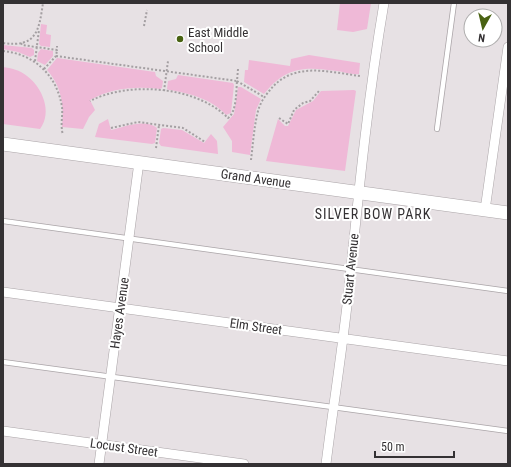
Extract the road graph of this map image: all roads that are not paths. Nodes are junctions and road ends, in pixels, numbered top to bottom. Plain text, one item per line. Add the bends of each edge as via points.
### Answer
1 (384, 3) edge
2 (454, 3) edge
3 (508, 47) edge
4 (437, 129) dead end
5 (3, 144) edge
6 (139, 162) junction
7 (358, 192) junction
8 (485, 210) junction
9 (508, 213) edge
10 (3, 222) edge
11 (129, 239) junction
12 (351, 270) junction
13 (508, 291) edge
14 (3, 292) edge
15 (120, 308) junction
16 (342, 337) junction
17 (508, 360) edge
18 (3, 362) edge
19 (110, 377) junction
20 (333, 408) junction
21 (3, 431) edge
22 (508, 431) edge
23 (101, 444) junction
24 (98, 464) edge
25 (244, 464) edge
26 (326, 464) edge

1 - 7 street, Stuart Avenue
2 - 4 lane
3 - 8 street
5 - 6 main road, Grand Avenue
6 - 7 main road, Grand Avenue
6 - 11 street, Hayes Avenue
7 - 8 main road, Grand Avenue
7 - 12 street, Stuart Avenue
8 - 9 main road, Grand Avenue
10 - 11 lane
11 - 12 lane
11 - 15 street, Hayes Avenue
12 - 13 lane
12 - 16 street, Stuart Avenue
14 - 15 street, Elm Street
15 - 16 street, Elm Street
15 - 19 street, Hayes Avenue
16 - 17 street, Elm Street
16 - 20 street, Stuart Avenue
18 - 19 lane
19 - 20 lane
19 - 23 street, Hayes Avenue
20 - 22 lane
20 - 26 street, Stuart Avenue
21 - 23 street, Locust Street
23 - 24 street, Hayes Avenue
23 - 25 street, Locust Street

